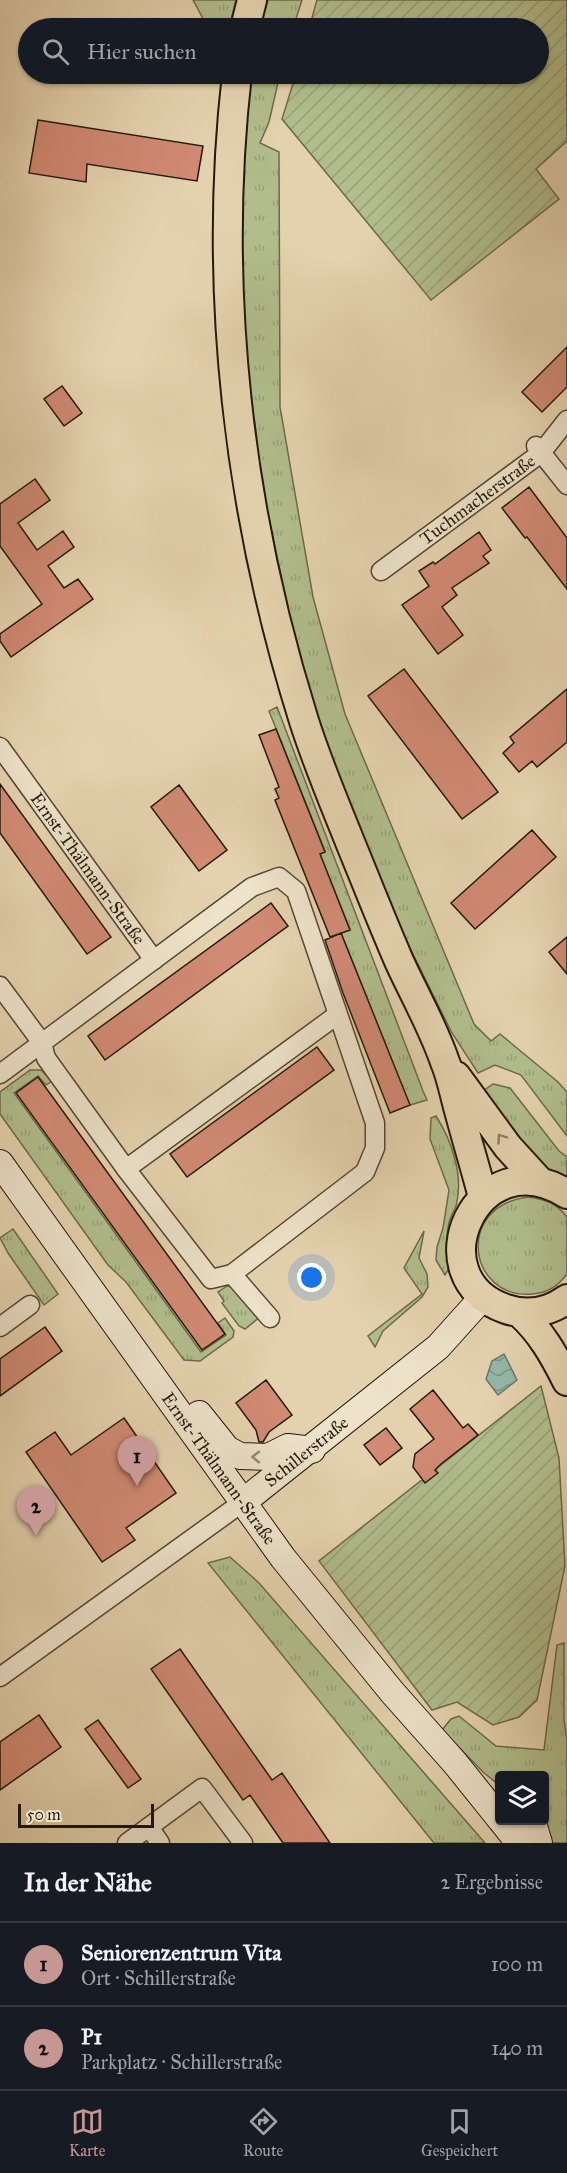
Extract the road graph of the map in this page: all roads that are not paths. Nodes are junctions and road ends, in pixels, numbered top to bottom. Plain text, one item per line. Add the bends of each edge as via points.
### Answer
1 (252, 0) edge
2 (248, 18) edge
3 (236, 84) edge
4 (567, 420) edge
5 (539, 450) junction
6 (567, 485) edge
7 (381, 571) dead end
8 (0, 747) edge
9 (154, 960) junction
10 (0, 986) edge
11 (337, 1016) junction
12 (42, 1043) junction
13 (445, 1061) junction
14 (0, 1074) edge
15 (0, 1163) edge
16 (126, 1169) junction
17 (540, 1182) junction
18 (567, 1194) edge
19 (483, 1197) junction
20 (232, 1274) junction
21 (483, 1297) junction
22 (567, 1299) edge
23 (30, 1305) dead end
24 (520, 1312) junction
25 (270, 1318) dead end
26 (0, 1327) edge
27 (567, 1381) edge
28 (171, 1403) junction
29 (312, 1450) junction
30 (243, 1503) junction
31 (0, 1677) edge
32 (455, 1762) junction
33 (495, 1790) edge
34 (495, 1814) edge
35 (502, 1825) edge
36 (504, 1825) edge
37 (533, 1825) edge
38 (149, 1827) junction
39 (127, 1843) edge
40 (160, 1843) edge
41 (243, 1843) edge
42 (507, 1843) edge
43 (519, 1843) edge
44 (539, 1843) edge

1 - 2 main road
3 - 13 main road via 228,220 231,319 242,435 265,569 285,655 323,774 389,939
4 - 5 street, Tuchmacherstraße
5 - 6 street
5 - 7 street, Tuchmacherstraße
8 - 9 street, Ernst-Thälmann-Straße
9 - 11 street, Ernst-Thälmann-Straße via 252,887 279,877 296,891
9 - 12 street, Ernst-Thälmann-Straße
10 - 12 street
11 - 16 street
11 - 20 street, Ernst-Thälmann-Straße via 375,1123 372,1156 365,1172
12 - 14 street, Ernst-Thälmann-Straße
12 - 16 street via 46,1058
17 -> 13 main road via 508,1147
13 - 19 main road
15 - 28 main road, Ernst-Thälmann-Straße
16 - 20 street via 211,1279
17 - 18 main road
17 - 19 main road via 510,1183
19 - 21 main road via 466,1221 461,1250 468,1278
20 - 25 street
21 - 24 main road
21 - 29 main road, Schillerstraße via 438,1347
22 - 24 main road via 547,1310
23 - 26 street
24 - 27 main road via 535,1326
29 -> 28 main road via 288,1447 268,1457 240,1456 227,1449 194,1407
28 - 30 main road, Ernst-Thälmann-Straße
29 - 30 main road, Schillerstraße
30 - 31 street, Schillerstraße
30 - 32 main road, Ernst-Thälmann-Straße via 392,1692
32 - 33 main road, Ernst-Thälmann-Straße
32 - 34 main road, Ernst-Thälmann-Straße
35 - 42 main road
36 - 43 main road, Ernst-Thälmann-Straße
37 - 44 main road
38 - 39 street
38 - 40 street
38 - 41 street via 202,1788

